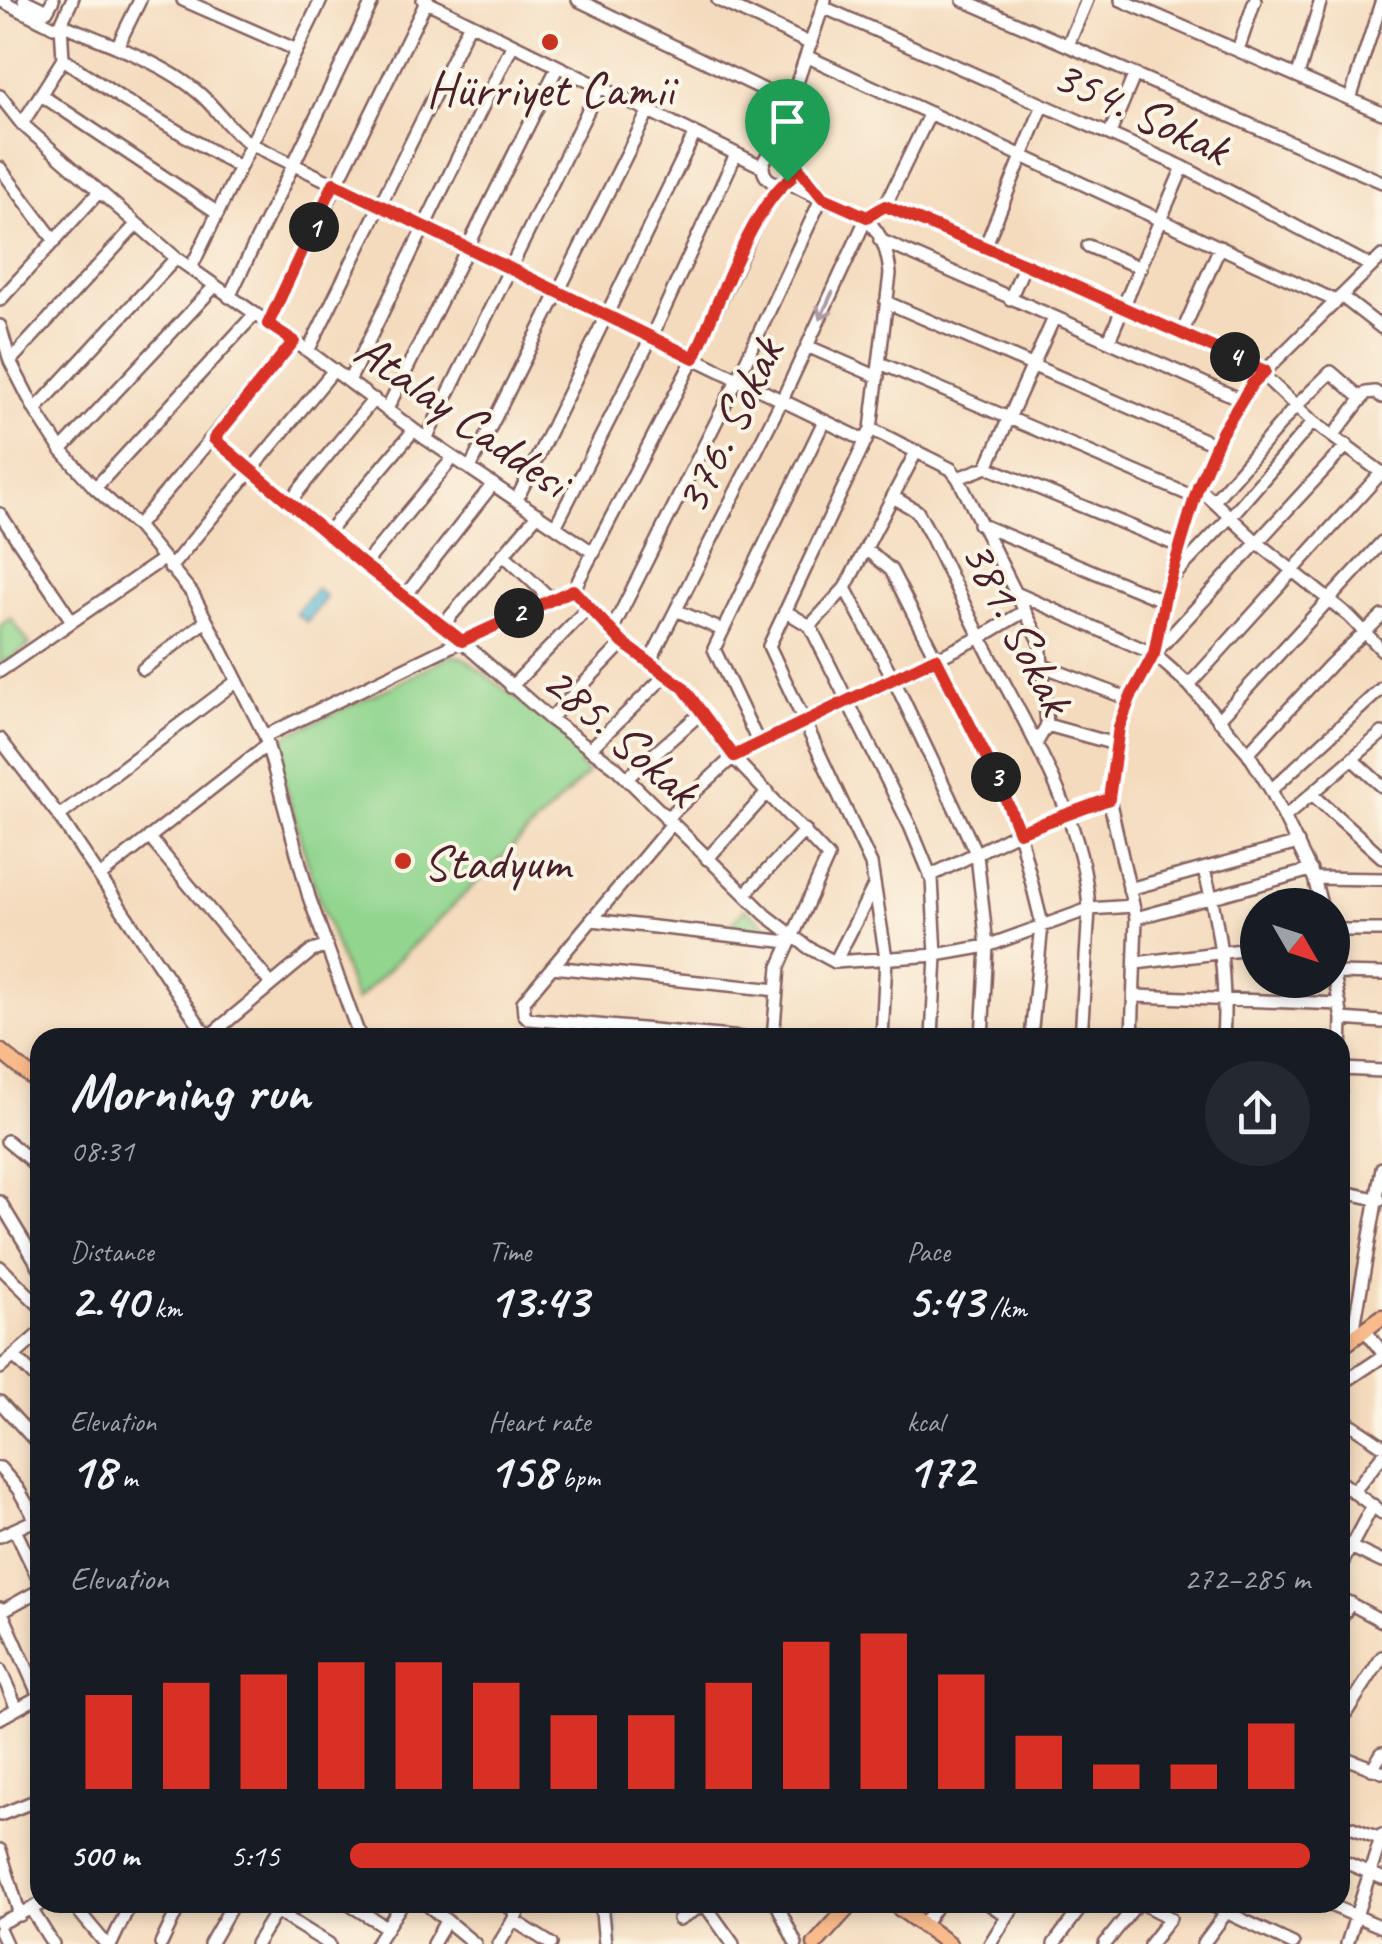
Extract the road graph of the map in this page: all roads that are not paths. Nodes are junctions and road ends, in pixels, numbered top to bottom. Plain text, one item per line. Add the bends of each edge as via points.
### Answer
1 (0, 0) edge
2 (24, 0) edge
3 (53, 0) edge
4 (72, 0) edge
5 (140, 0) edge
6 (183, 0) edge
7 (321, 0) edge
8 (373, 0) edge
9 (578, 0) edge
10 (718, 0) edge
11 (963, 0) edge
12 (1087, 0) edge
13 (1121, 0) edge
14 (1162, 0) edge
15 (1255, 0) edge
16 (1321, 0) edge
17 (1382, 0) edge
18 (425, 1) edge
19 (824, 3) edge
20 (1156, 14) junction
21 (61, 24) junction
22 (469, 25) junction
23 (1068, 45) junction
24 (512, 46) junction
25 (117, 48) junction
26 (297, 50) junction
27 (808, 50) junction
28 (1238, 50) junction
29 (63, 59) junction
30 (557, 68) junction
31 (1298, 75) junction
32 (1134, 76) junction
33 (599, 88) junction
34 (41, 95) junction
35 (0, 96) edge
36 (1350, 99) junction
37 (790, 102) junction
38 (1043, 105) junction
39 (648, 112) junction
40 (930, 113) junction
41 (1382, 113) edge
42 (22, 124) junction
43 (783, 124) junction
44 (1110, 134) junction
45 (694, 135) junction
46 (251, 144) junction
47 (736, 154) junction
48 (1023, 155) junction
49 (792, 159) junction
50 (295, 164) junction
51 (239, 167) junction
52 (766, 167) junction
53 (0, 168) edge
54 (1183, 168) junction
55 (785, 182) junction
56 (1382, 182) edge
57 (334, 183) junction
58 (98, 192) junction
59 (822, 197) junction
60 (378, 205) junction
61 (885, 206) junction
62 (761, 212) junction
63 (218, 213) junction
64 (867, 217) junction
65 (1162, 220) junction
66 (135, 226) junction
67 (423, 227) junction
68 (880, 240) junction
69 (55, 241) junction
70 (1088, 246) dead end
71 (985, 247) junction
72 (1220, 247) junction
73 (468, 249) junction
74 (176, 258) junction
75 (1378, 262) edge
76 (1025, 264) junction
77 (191, 268) junction
78 (1141, 268) junction
79 (510, 270) junction
80 (214, 287) junction
81 (559, 293) junction
82 (229, 298) junction
83 (1338, 298) junction
84 (0, 300) edge
85 (1010, 300) junction
86 (886, 302) junction
87 (1124, 308) junction
88 (254, 315) junction
89 (606, 316) junction
90 (1054, 318) junction
91 (268, 324) junction
92 (0, 326) edge
93 (1382, 328) edge
94 (1182, 333) junction
95 (651, 338) junction
96 (1109, 340) junction
97 (294, 341) junction
98 (807, 346) junction
99 (308, 350) junction
100 (694, 358) junction
101 (10, 361) junction
102 (1032, 368) junction
103 (334, 370) junction
104 (879, 370) junction
105 (1263, 372) junction
106 (738, 378) junction
107 (349, 381) junction
108 (1382, 397) edge
109 (374, 399) junction
110 (1362, 399) junction
111 (782, 400) junction
112 (1242, 400) junction
113 (1296, 406) junction
114 (387, 409) junction
115 (35, 410) junction
116 (1010, 418) junction
117 (824, 422) junction
118 (1313, 422) junction
119 (414, 430) junction
120 (869, 435) junction
121 (1333, 436) junction
122 (214, 439) junction
123 (426, 439) junction
124 (1216, 445) junction
125 (1347, 445) junction
126 (61, 450) junction
127 (916, 452) junction
128 (453, 458) junction
129 (987, 467) junction
130 (470, 468) junction
131 (251, 470) junction
132 (1382, 472) edge
133 (958, 478) junction
134 (492, 484) junction
135 (95, 488) junction
136 (1196, 492) junction
137 (893, 497) junction
138 (517, 499) junction
139 (290, 501) junction
140 (1214, 501) junction
141 (0, 514) edge
142 (538, 514) junction
143 (1232, 515) junction
144 (979, 524) junction
145 (137, 526) junction
146 (556, 526) junction
147 (326, 534) junction
148 (1382, 542) edge
149 (1258, 543) junction
150 (1180, 547) junction
151 (867, 550) junction
152 (594, 553) junction
153 (503, 554) junction
154 (166, 563) junction
155 (364, 565) junction
156 (1292, 570) junction
157 (1170, 580) junction
158 (845, 588) junction
159 (573, 590) junction
160 (1016, 593) junction
161 (405, 596) junction
162 (550, 598) junction
163 (1328, 599) junction
164 (1164, 601) junction
165 (587, 608) junction
166 (785, 610) junction
167 (678, 611) junction
168 (1025, 611) junction
169 (1382, 616) edge
170 (206, 620) junction
171 (72, 622) junction
172 (443, 625) junction
173 (810, 626) junction
174 (722, 630) junction
175 (610, 632) junction
176 (1366, 632) junction
177 (980, 637) junction
178 (462, 641) junction
179 (623, 643) junction
180 (1382, 650) edge
181 (1154, 654) junction
182 (936, 658) junction
183 (650, 663) junction
184 (1041, 665) junction
185 (142, 669) dead end
186 (0, 671) edge
187 (666, 675) junction
188 (237, 680) junction
189 (894, 680) junction
190 (1189, 686) junction
191 (511, 687) junction
192 (1382, 688) edge
193 (1130, 698) junction
194 (848, 702) junction
195 (701, 713) junction
196 (550, 719) junction
197 (1218, 720) junction
198 (803, 724) junction
199 (1047, 725) junction
200 (1382, 733) edge
201 (0, 738) edge
202 (266, 740) junction
203 (759, 744) junction
204 (1036, 744) junction
205 (1115, 744) junction
206 (590, 749) junction
207 (1248, 753) junction
208 (734, 756) junction
209 (1352, 759) junction
210 (627, 778) junction
211 (1382, 786) edge
212 (1272, 790) junction
213 (768, 792) junction
214 (1312, 794) junction
215 (1109, 799) junction
216 (1066, 815) junction
217 (59, 816) junction
218 (1286, 816) junction
219 (668, 822) junction
220 (806, 830) junction
221 (1019, 832) junction
222 (149, 837) junction
223 (1298, 843) junction
224 (976, 855) junction
225 (1382, 856) edge
226 (707, 859) junction
227 (1204, 870) junction
228 (1312, 874) junction
229 (100, 876) junction
230 (930, 876) junction
231 (1382, 879) edge
232 (874, 886) junction
233 (1316, 888) edge
234 (1129, 889) junction
235 (745, 894) junction
236 (1212, 898) junction
237 (1088, 909) junction
238 (1134, 912) junction
239 (592, 920) junction
240 (1042, 924) junction
241 (1350, 930) edge
242 (1382, 930) edge
243 (791, 939) junction
244 (987, 946) junction
245 (325, 947) junction
246 (1240, 950) edge
247 (1222, 952) junction
248 (936, 955) junction
249 (886, 958) junction
250 (835, 962) junction
251 (1136, 963) junction
252 (552, 967) junction
253 (1350, 970) edge
254 (1382, 974) edge
255 (271, 984) junction
256 (777, 990) junction
257 (1135, 996) junction
258 (1339, 998) edge
259 (1226, 1000) junction
260 (1340, 1004) junction
261 (1342, 1019) junction
262 (1382, 1022) edge
263 (202, 1028) edge
264 (219, 1028) edge
265 (356, 1028) edge
266 (630, 1028) edge
267 (774, 1028) edge
268 (882, 1028) edge
269 (932, 1028) edge
270 (983, 1028) edge
271 (1031, 1028) edge
272 (1082, 1028) edge
273 (1133, 1028) edge
274 (1223, 1028) edge
275 (1342, 1028) edge
276 (0, 1051) edge
277 (1350, 1065) edge
278 (1382, 1071) edge
279 (30, 1076) edge
280 (7, 1141) dead end
281 (30, 1160) edge
282 (1382, 1168) edge
283 (1350, 1193) edge
284 (1379, 1200) edge
285 (0, 1202) edge
286 (30, 1252) edge
287 (0, 1267) edge
288 (30, 1296) edge
289 (1382, 1317) edge
290 (1352, 1339) edge
291 (30, 1342) edge
292 (1382, 1355) edge
293 (14, 1356) junction
294 (0, 1368) edge
295 (30, 1372) edge
296 (1350, 1378) edge
297 (0, 1402) edge
298 (1350, 1424) edge
299 (30, 1435) edge
300 (1382, 1445) edge
301 (1382, 1456) edge
302 (0, 1468) edge
303 (1350, 1488) edge
304 (1354, 1491) junction
305 (30, 1509) edge
306 (1377, 1509) edge
307 (30, 1525) edge
308 (15, 1530) junction
309 (0, 1536) edge
310 (1350, 1539) edge
311 (1350, 1546) edge
312 (30, 1561) edge
313 (1382, 1562) edge
314 (30, 1595) edge
315 (1350, 1603) edge
316 (0, 1610) edge
317 (1382, 1621) edge
318 (1382, 1658) edge
319 (0, 1670) edge
320 (30, 1674) edge
321 (30, 1701) edge
322 (1350, 1707) edge
323 (16, 1708) junction
324 (0, 1718) edge
325 (1382, 1753) edge
326 (1350, 1760) edge
327 (1377, 1770) edge
328 (30, 1803) edge
329 (0, 1814) edge
330 (1350, 1826) edge
331 (1381, 1837) edge
332 (0, 1850) edge
333 (1350, 1864) edge
334 (1376, 1876) edge
335 (30, 1909) edge
336 (25, 1912) junction
337 (82, 1913) edge
338 (126, 1913) edge
339 (176, 1913) edge
340 (228, 1913) edge
341 (276, 1913) edge
342 (287, 1913) edge
343 (362, 1913) edge
344 (396, 1913) edge
345 (435, 1913) edge
346 (517, 1913) edge
347 (519, 1913) edge
348 (603, 1913) edge
349 (690, 1913) edge
350 (713, 1913) edge
351 (783, 1913) edge
352 (845, 1913) edge
353 (905, 1913) edge
354 (932, 1913) edge
355 (1003, 1913) edge
356 (1077, 1913) edge
357 (1129, 1913) edge
358 (1160, 1913) edge
359 (1226, 1913) joint
360 (1344, 1913) edge
361 (1006, 1915) joint
362 (1354, 1918) junction
363 (679, 1919) dead end
364 (0, 1923) edge
365 (445, 1923) junction
366 (922, 1927) junction
367 (386, 1928) junction
368 (1382, 1928) edge
369 (0, 1931) edge
370 (825, 1941) edge
371 (324, 1943) edge
372 (945, 1943) edge
373 (6, 1944) edge
374 (53, 1944) edge
375 (109, 1944) edge
376 (161, 1944) edge
377 (210, 1944) edge
378 (256, 1944) edge
379 (376, 1944) edge
380 (433, 1944) edge
381 (475, 1944) edge
382 (499, 1944) edge
383 (550, 1944) edge
384 (605, 1944) edge
385 (733, 1944) edge
386 (796, 1944) edge
387 (990, 1944) edge
388 (1054, 1944) edge
389 (1105, 1944) edge
390 (1150, 1944) edge
391 (1203, 1944) edge
392 (1293, 1944) edge
393 (1347, 1944) edge

1 - 21 street via 54,27
2 - 3 street via 47,11
4 - 21 street
5 - 25 street
6 - 26 street
7 - 26 street
8 - 50 street
9 - 37 street
10 - 27 street
11 - 23 street
12 - 23 street
13 - 20 street
14 - 20 street
15 - 28 street
16 - 31 street
17 - 36 street
18 - 22 street
18 - 57 street
19 - 27 street
19 - 38 street, 354. Sokak
20 - 28 street
21 - 25 street
21 - 29 street
22 - 24 street
22 - 60 street
23 - 32 street
24 - 30 street
24 - 67 street
25 - 46 street via 200,94
26 - 46 street
27 - 37 street
27 - 40 street
28 - 31 street
29 - 34 street
29 - 51 street
30 - 33 street
30 - 73 street
31 - 36 street
32 - 44 street
32 - 56 street
33 - 39 street
33 - 79 street
34 - 42 street
34 - 63 street
35 - 42 street, Atalay Caddesi
36 - 41 street
37 - 43 street
38 - 44 street, 354. Sokak
38 - 48 street
39 - 45 street
39 - 81 street
40 - 48 street
40 - 61 street
42 - 58 street, Atalay Caddesi
43 - 49 street
43 - 52 street
44 - 54 street, 354. Sokak
45 - 47 street
45 - 89 street
46 - 50 street
46 - 51 street
47 - 52 street
47 - 95 street
48 - 65 street
48 - 71 street
49 - 52 street via 777,151
49 - 55 street via 794,172
49 - 59 street
50 - 57 street
50 - 82 street
51 - 63 street
52 - 55 street
52 - 62 street
53 - 69 street
54 - 65 street
54 - 75 street, 354. Sokak
55 - 59 street
55 - 62 street
57 - 60 street
57 - 91 street
58 - 66 street, Atalay Caddesi
58 - 69 street
59 - 64 street
59 - 106 street
60 - 67 street
60 - 99 street
61 - 64 street
61 - 71 street
62 - 100 street
63 - 77 street
64 - 68 street
64 -> 98 street, 376. Sokak
65 - 72 street
65 - 78 street
66 - 74 street, Atalay Caddesi
66 - 101 street
67 - 73 street
67 - 107 street
68 - 85 street
68 - 86 street via 888,258
69 - 84 street
70 - 78 street
71 - 76 street
72 - 83 street
72 - 94 street
73 - 79 street
73 - 114 street
74 - 77 street, Atalay Caddesi
74 - 115 street
75 - 83 street
76 - 85 street
76 - 87 street
77 - 80 street, Atalay Caddesi
78 - 87 street
79 - 81 street
79 - 123 street
80 - 82 street, Atalay Caddesi
80 - 126 street
81 - 89 street
81 - 130 street
82 - 88 street, Atalay Caddesi
83 - 93 street
83 - 105 street
85 - 90 street
86 - 102 street
86 - 104 street
87 - 94 street
87 - 96 street
88 - 91 street, Atalay Caddesi
88 - 135 street
89 - 95 street
89 - 138 street
90 - 96 street
90 - 102 street
91 - 97 street, Atalay Caddesi
92 - 101 street
94 - 105 street
95 - 100 street
95 - 146 street
96 - 112 street
97 - 99 street, Atalay Caddesi
97 - 122 street
98 - 104 street
98 - 111 street, 376. Sokak
99 - 103 street, Atalay Caddesi
100 - 106 street
100 - 152 street
101 - 115 street
102 - 116 street
102 - 124 street
103 - 107 street, Atalay Caddesi
103 - 131 street
104 - 116 street
104 - 120 street
105 - 112 street
105 - 113 street
106 - 111 street
106 - 175 street
107 - 109 street, Atalay Caddesi
108 - 110 street via 1375,392
109 - 114 street, Atalay Caddesi
109 - 139 street
110 - 113 street via 1331,372
110 - 121 street
111 - 117 street
111 - 167 street, 376. Sokak
112 - 124 street
113 - 118 street
113 - 140 street
114 - 119 street, Atalay Caddesi
115 - 126 street
116 - 129 street
116 - 136 street
117 - 120 street
117 - 174 street
118 - 121 street
118 - 143 street
119 - 123 street, Atalay Caddesi
119 - 147 street
120 - 127 street
120 - 166 street
121 - 125 street
122 - 131 street, 285. Sokak
122 - 145 street
123 - 128 street, Atalay Caddesi
124 - 136 street
125 - 132 street
125 - 149 street
126 - 135 street
127 - 133 street
127 - 137 street
128 - 130 street, Atalay Caddesi
128 - 155 street
129 - 133 street
129 - 150 street
130 - 134 street, Atalay Caddesi
131 - 139 street, 285. Sokak
131 - 154 street
132 - 156 street
133 - 144 street
134 - 138 street, Atalay Caddesi
134 - 161 street
135 - 145 street
136 - 140 street
136 - 150 street
137 - 151 street
137 - 177 street, 381. Sokak via 917,511
138 - 142 street, Atalay Caddesi
139 - 147 street, 285. Sokak
140 - 143 street
141 - 171 street
142 - 146 street, Atalay Caddesi
142 - 153 street
143 - 149 street
143 - 157 street
144 - 160 street
144 - 164 street
145 - 154 street
146 - 152 street, Atalay Caddesi
147 - 155 street, 285. Sokak
148 - 163 street
149 - 156 street
149 - 181 street
150 - 157 street
151 - 158 street
151 - 182 street via 892,570
152 - 159 street
153 - 162 street
153 - 172 street
154 - 170 street
154 - 171 street
155 - 161 street, 285. Sokak
156 - 163 street
156 - 190 street
157 - 164 street
158 - 173 street
158 - 189 street
159 - 162 street
159 - 165 street
160 - 168 street
160 - 181 street
161 - 172 street, 285. Sokak
162 - 178 street
163 - 176 street
163 - 197 street
164 - 181 street
165 - 175 street
165 - 191 street
166 - 173 street
166 - 198 street via 768,646
167 - 174 street
167 - 183 street, 376. Sokak
168 - 177 street
168 - 184 street via 1040,641
169 - 176 street
170 - 185 street
170 - 188 street
171 - 186 street
172 - 178 street, 285. Sokak
173 - 194 street
174 - 203 street via 714,648
175 - 179 street
176 - 180 street
176 - 207 street
177 - 182 street
177 - 204 street, 381. Sokak
178 - 191 street, 285. Sokak
178 - 202 street
179 - 183 street
179 - 196 street
181 - 190 street
181 - 193 street
182 - 189 street
182 - 221 street
183 - 187 street
184 - 193 street
184 - 199 street
187 - 195 street
187 - 206 street
188 - 202 street
188 - 217 street
189 - 194 street
189 - 224 street
190 - 197 street
191 - 196 street, 285. Sokak
192 - 212 street
193 - 205 street
194 - 198 street
194 - 230 street
195 - 208 street
195 - 210 street
196 - 206 street, 285. Sokak
197 - 207 street
198 - 203 street
198 - 232 street via 871,864
199 - 204 street
199 - 205 street
200 - 209 street
201 - 217 street
202 - 222 street
202 - 245 street
203 - 208 street
204 - 216 street, 381. Sokak
205 - 215 street
206 - 210 street, 285. Sokak
207 - 212 street
208 - 213 street
208 - 219 street
209 - 211 street
209 - 214 street
210 - 219 street, 285. Sokak
212 - 218 street
213 - 220 street
213 - 226 street
214 - 218 street
214 - 225 street
215 - 216 street
215 - 234 street
216 - 221 street
216 - 237 street, 381. Sokak
217 - 229 street
218 - 223 street
219 - 226 street, 285. Sokak
219 - 239 street
220 - 235 street
220 - 243 street via 828,857
221 - 224 street
221 - 240 street
222 - 229 street
222 - 255 street
223 - 227 street
223 - 228 street
224 - 230 street
224 - 244 street
226 - 235 street, 285. Sokak
227 - 234 street
227 - 236 street
228 - 231 street
228 - 233 street
228 - 236 street
229 - 263 street
230 - 248 street
232 - 249 street
232 - 250 street
234 - 238 street
235 - 243 street, 285. Sokak
236 - 238 street
236 - 247 street
237 - 238 street
237 - 240 street
237 - 272 street, 381. Sokak
238 - 251 street
239 - 243 street
239 - 252 street
240 - 244 street
240 - 271 street
241 - 242 street
243 - 250 street
243 - 256 street
244 - 248 street
244 - 270 street
245 - 255 street
245 - 265 street
246 - 247 street
247 - 251 street
247 - 259 street
248 - 249 street
248 - 269 street
249 - 250 street
249 - 268 street
251 - 257 street
252 - 256 street
252 - 266 street via 523,1002 529,1019
253 - 254 street
255 - 264 street
256 - 267 street
257 - 259 street
257 - 273 street
258 - 260 street
259 - 260 street
259 - 274 street
260 - 261 street
261 - 262 street
261 - 275 street
276 - 279 main road
277 - 278 street
280 - 281 street
282 - 284 street
283 - 284 street
284 - 290 street
285 - 286 street
287 - 288 street
289 - 290 main road
290 - 292 street
291 - 293 street
292 - 296 street
293 - 294 street
293 - 295 street
297 - 299 street
298 - 300 street
301 - 304 street
302 - 305 street
303 - 304 street
304 - 306 street
306 - 310 street
307 - 308 street
308 - 309 street
308 - 312 street
311 - 313 street
314 - 316 street
315 - 317 street
316 - 320 street
318 - 322 street
319 - 323 street
321 - 323 street
323 - 324 street
325 - 327 street
326 - 327 street
328 - 329 street
330 - 331 street
331 - 334 street
332 - 336 street
333 - 334 street
334 - 362 street
335 - 336 street
336 - 364 street
336 - 374 street
337 - 375 street
338 - 375 street
339 - 376 street
340 - 377 street
341 - 378 street
342 - 371 street
343 - 367 street
344 - 367 street
345 - 365 street
346 - 382 street
347 - 383 street
348 - 384 street
349 - 363 street
350 - 385 street
351 - 386 street
352 - 370 main road
353 - 366 main road
354 - 366 street
355 - 361 street
356 - 388 street
357 - 389 street
358 - 390 street via 1170,1918
359 - 391 street
359 - 392 street
360 - 362 street
361 - 387 street
362 - 368 street
362 - 393 street
365 - 380 street
365 - 381 street
366 - 372 main road
367 - 379 street
369 - 373 street

